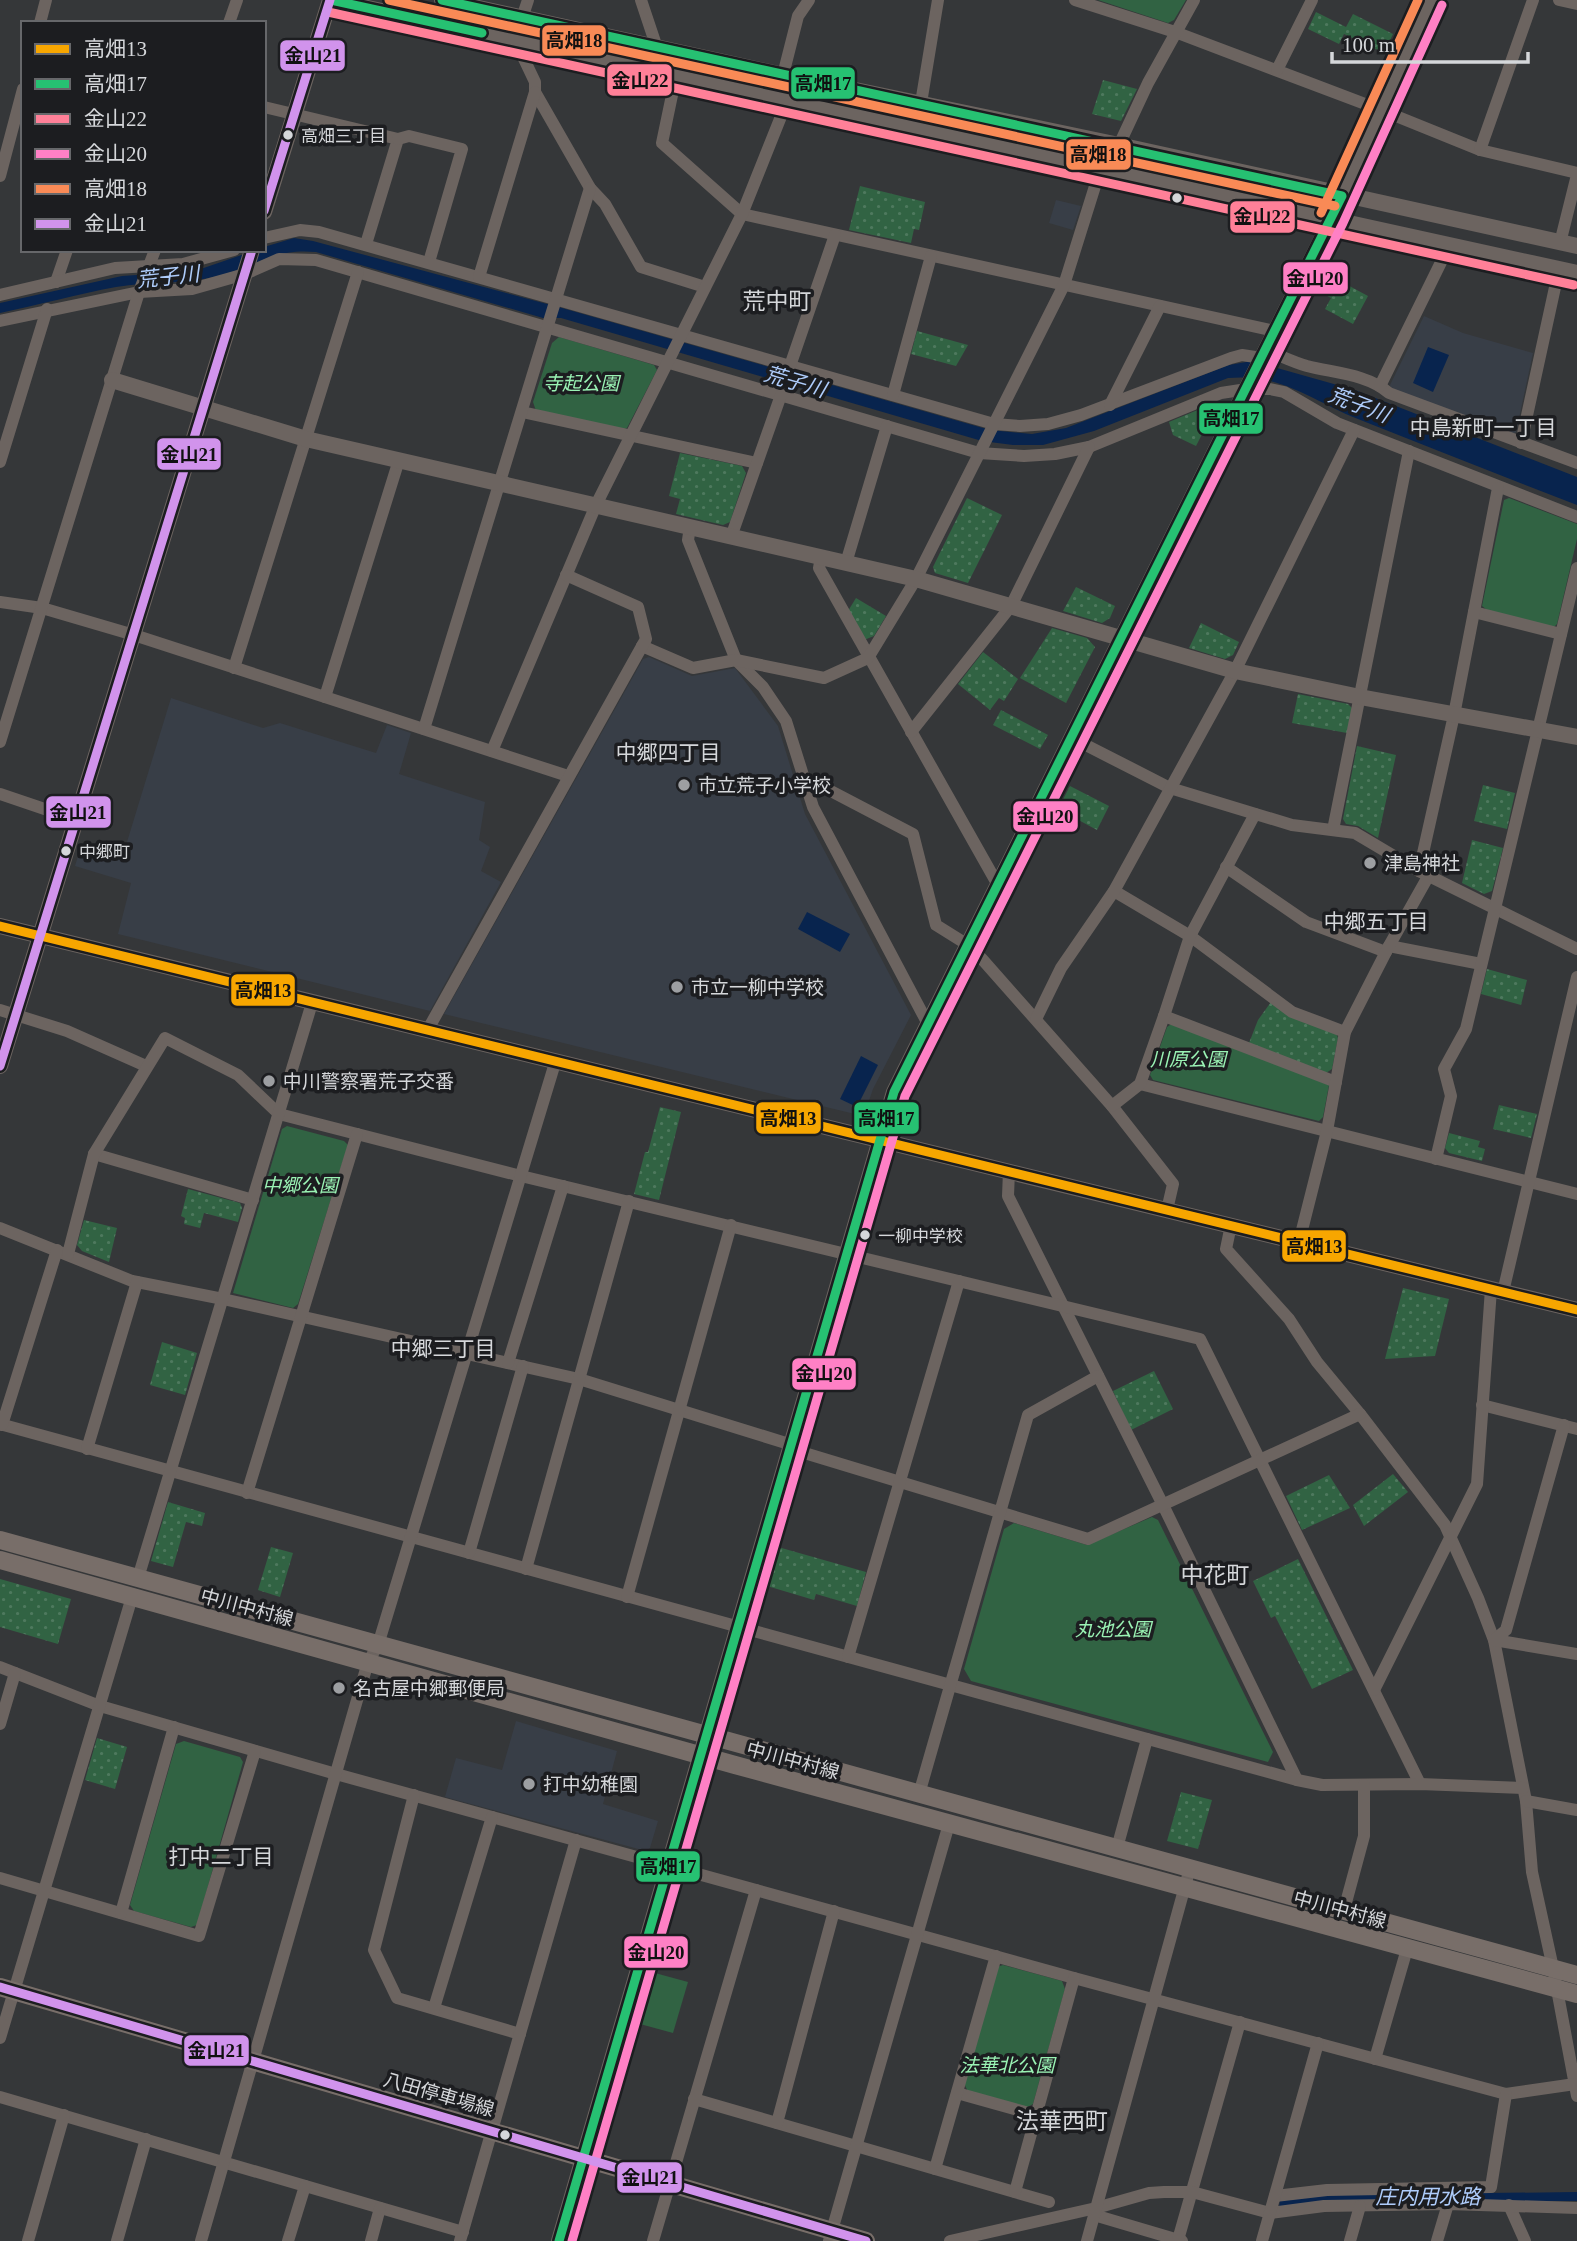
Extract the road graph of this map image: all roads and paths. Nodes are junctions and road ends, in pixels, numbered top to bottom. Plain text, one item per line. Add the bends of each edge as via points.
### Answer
1 (46, 0) edge
2 (237, 0) edge
3 (331, 0) edge
4 (442, 0) edge
5 (528, 0) edge
6 (641, 0) edge
7 (809, 0) edge
8 (938, 0) edge
9 (1075, 0) edge
10 (1194, 0) edge
11 (1312, 0) edge
12 (1431, 0) edge
13 (1533, 0) edge
14 (1559, 0) edge
15 (1577, 4) edge
16 (489, 6) edge
17 (522, 18) junction
18 (41, 21) edge
19 (230, 21) edge
20 (1175, 32) junction
21 (515, 40) junction
22 (657, 48) junction
23 (1277, 70) junction
24 (783, 75) junction
25 (676, 76) junction
26 (535, 92) junction
27 (21, 95) edge
28 (788, 99) junction
29 (921, 103) junction
30 (266, 107) edge
31 (1381, 110) junction
32 (295, 114) junction
33 (398, 139) junction
34 (1118, 145) junction
35 (1480, 150) junction
36 (3, 152) edge
37 (1101, 167) junction
38 (1577, 174) edge
39 (0, 176) edge
40 (590, 188) junction
41 (1342, 196) junction
42 (266, 206) edge
43 (742, 214) junction
44 (1332, 218) junction
45 (835, 235) junction
46 (266, 238) edge
47 (1560, 243) junction
48 (366, 244) junction
49 (1450, 244) junction
50 (1577, 246) edge
51 (66, 252) edge
52 (154, 252) edge
53 (227, 252) edge
54 (252, 252) edge
55 (931, 256) junction
56 (429, 262) junction
57 (149, 268) junction
58 (1559, 269) junction
59 (246, 271) junction
60 (358, 272) junction
61 (1577, 273) edge
62 (479, 277) junction
63 (56, 282) junction
64 (1063, 285) junction
65 (705, 287) junction
66 (140, 290) junction
67 (0, 295) edge
68 (556, 301) junction
69 (1160, 306) junction
70 (47, 309) junction
71 (0, 321) edge
72 (549, 325) junction
73 (1275, 331) junction
74 (680, 337) junction
75 (1264, 354) junction
76 (669, 358) junction
77 (790, 366) junction
78 (112, 380) junction
79 (1249, 385) junction
80 (1380, 386) junction
81 (781, 394) junction
82 (893, 396) junction
83 (1110, 405) junction
84 (205, 407) junction
85 (522, 412) junction
86 (887, 426) junction
87 (993, 426) junction
88 (1354, 430) junction
89 (630, 436) junction
90 (306, 439) junction
91 (1521, 443) junction
92 (1089, 447) junction
93 (981, 449) junction
94 (1409, 451) junction
95 (399, 460) junction
96 (0, 462) edge
97 (757, 463) junction
98 (1577, 463) edge
99 (500, 483) junction
100 (1498, 488) junction
101 (596, 505) junction
102 (1577, 517) edge
103 (690, 527) junction
104 (731, 537) junction
105 (821, 557) junction
106 (846, 563) junction
107 (1577, 568) edge
108 (566, 575) junction
109 (916, 579) junction
110 (0, 602) edge
111 (1011, 606) junction
112 (42, 608) junction
113 (1474, 612) junction
114 (1561, 634) junction
115 (134, 635) junction
116 (1122, 638) junction
117 (642, 646) junction
118 (869, 658) junction
119 (736, 660) junction
120 (234, 668) junction
121 (1235, 671) junction
122 (325, 697) junction
123 (1360, 697) junction
124 (1454, 715) junction
125 (424, 729) junction
126 (1538, 730) junction
127 (911, 732) junction
128 (1577, 737) edge
129 (1072, 738) junction
130 (0, 743) edge
131 (492, 751) junction
132 (568, 776) junction
133 (804, 778) junction
134 (1170, 788) junction
135 (0, 794) edge
136 (1255, 814) junction
137 (77, 820) junction
138 (1332, 830) junction
139 (1226, 867) junction
140 (1424, 873) junction
141 (998, 885) junction
142 (1114, 891) junction
143 (1495, 908) junction
144 (0, 926) edge
145 (40, 936) junction
146 (1190, 936) junction
147 (968, 945) junction
148 (1388, 949) junction
149 (1577, 949) edge
150 (1482, 964) junction
151 (1577, 977) edge
152 (312, 1003) junction
153 (8, 1012) edge
154 (1164, 1016) junction
155 (1036, 1019) junction
156 (928, 1024) junction
157 (427, 1031) junction
158 (1345, 1032) junction
159 (555, 1063) junction
160 (0, 1066) edge
161 (146, 1066) junction
162 (1336, 1082) junction
163 (1139, 1084) junction
164 (1112, 1106) junction
165 (278, 1114) junction
166 (1327, 1131) junction
167 (357, 1134) junction
168 (878, 1139) junction
169 (94, 1154) junction
170 (1436, 1159) junction
171 (1009, 1171) junction
172 (521, 1176) junction
173 (1529, 1182) junction
174 (562, 1186) junction
175 (1577, 1194) edge
176 (253, 1200) junction
177 (629, 1201) junction
178 (1167, 1210) junction
179 (731, 1225) junction
180 (1231, 1225) junction
181 (0, 1228) edge
182 (1299, 1242) junction
183 (63, 1252) junction
184 (845, 1252) junction
185 (959, 1281) junction
186 (137, 1282) junction
187 (1497, 1290) junction
188 (223, 1299) junction
189 (1063, 1305) junction
190 (1577, 1310) edge
191 (301, 1316) junction
192 (467, 1354) junction
193 (508, 1363) junction
194 (523, 1366) junction
195 (1098, 1376) junction
196 (579, 1379) junction
197 (1482, 1405) junction
198 (680, 1410) junction
199 (1360, 1414) junction
200 (1, 1425) edge
201 (1571, 1427) edge
202 (789, 1446) junction
203 (87, 1449) junction
204 (1259, 1461) junction
205 (170, 1472) junction
206 (900, 1482) junction
207 (247, 1493) junction
208 (1163, 1505) junction
209 (999, 1512) junction
210 (1450, 1536) junction
211 (410, 1538) junction
212 (0, 1540) edge
213 (469, 1553) junction
214 (0, 1560) edge
215 (526, 1569) junction
216 (138, 1578) junction
217 (627, 1597) junction
218 (132, 1598) junction
219 (737, 1626) junction
220 (1494, 1640) junction
221 (378, 1645) junction
222 (1577, 1654) edge
223 (848, 1657) junction
224 (368, 1662) junction
225 (0, 1667) edge
226 (15, 1673) junction
227 (950, 1685) junction
228 (1374, 1690) junction
229 (100, 1706) junction
230 (0, 1724) edge
231 (174, 1727) junction
232 (705, 1735) junction
233 (1147, 1739) junction
234 (255, 1751) junction
235 (699, 1756) junction
236 (336, 1774) junction
237 (1297, 1780) junction
238 (1420, 1784) junction
239 (1364, 1785) junction
240 (1523, 1788) junction
241 (919, 1794) junction
242 (414, 1796) junction
243 (1526, 1801) junction
244 (1577, 1810) edge
245 (492, 1817) junction
246 (949, 1824) junction
247 (576, 1840) junction
248 (1117, 1848) junction
249 (668, 1866) junction
250 (1190, 1868) junction
251 (0, 1878) edge
252 (1184, 1889) junction
253 (756, 1890) junction
254 (44, 1891) junction
255 (1344, 1910) junction
256 (834, 1911) junction
257 (121, 1913) junction
258 (917, 1934) junction
259 (1407, 1949) junction
260 (996, 1956) junction
261 (1553, 1968) junction
262 (1577, 1975) edge
263 (1074, 1978) junction
264 (7, 1989) edge
265 (1557, 1989) junction
266 (1577, 1994) edge
267 (1154, 1999) junction
268 (434, 2008) junction
269 (1240, 2022) junction
270 (520, 2034) junction
271 (0, 2038) edge
272 (1318, 2043) junction
273 (1375, 2059) junction
274 (253, 2061) junction
275 (1576, 2090) edge
276 (957, 2093) junction
277 (1506, 2094) junction
278 (0, 2097) edge
279 (694, 2099) junction
280 (64, 2115) junction
281 (1036, 2115) junction
282 (777, 2123) junction
283 (492, 2131) junction
284 (146, 2139) junction
285 (857, 2146) junction
286 (583, 2157) junction
287 (224, 2162) junction
288 (935, 2169) junction
289 (670, 2183) junction
290 (305, 2186) junction
291 (1014, 2192) junction
292 (1192, 2192) junction
293 (1275, 2196) junction
294 (1049, 2202) dead end
295 (1448, 2204) junction
296 (1509, 2205) junction
297 (1360, 2206) junction
298 (380, 2208) junction
299 (1577, 2208) edge
300 (1096, 2211) junction
301 (1270, 2213) junction
302 (830, 2236) edge
303 (461, 2237) edge
304 (1180, 2240) edge
305 (28, 2241) edge
306 (117, 2241) edge
307 (201, 2241) edge
308 (288, 2241) edge
309 (371, 2241) edge
310 (559, 2241) edge
311 (653, 2241) edge
312 (866, 2241) edge
313 (950, 2241) edge
314 (1087, 2241) edge
315 (1262, 2241) edge
316 (1350, 2241) edge
317 (1437, 2241) edge
318 (1525, 2241) edge

1 - 18 street
2 - 19 street
3 - 21 street
3 - 32 street
4 - 16 street
5 - 17 street
6 - 22 street
7 - 24 street via 797,16
8 - 29 street
9 - 20 street
10 - 20 street
11 - 23 street
12 - 31 street
13 - 35 street
14 - 15 street
16 - 17 street
17 - 22 street
20 - 23 street
20 - 34 street
21 - 25 street
21 - 26 street via 535,82
22 - 24 street
23 - 31 street
24 - 28 street
24 - 29 street
25 - 28 street
25 - 43 street via 662,144
26 - 40 street
26 - 62 street
27 - 36 street
28 - 37 street
28 - 43 street
29 - 34 street
30 - 32 street
31 - 35 street
31 - 41 street
32 - 33 street
32 - 42 street
33 - 48 street
33 - 56 street via 409,136 462,149
34 - 41 street
35 - 38 street
36 - 39 street
37 - 44 street
37 - 64 street
38 - 47 street
40 - 65 street via 605,204 641,267
40 - 68 street
41 - 44 street
41 - 47 street
43 - 45 street
43 - 65 street
44 - 49 street
44 - 73 street
45 - 55 street
45 - 77 street
46 - 48 street via 300,230
47 - 50 street
48 - 56 street
49 - 58 street
49 - 80 street
51 - 63 street
52 - 57 street
53 - 57 street
54 - 59 street
55 - 64 street
55 - 82 street
56 - 62 street
57 - 63 street via 115,268
57 - 66 street
58 - 61 street
58 - 91 street
59 - 60 street via 279,260 304,259
59 - 66 street via 192,289
59 - 84 street
60 - 72 street
60 - 90 street
62 - 68 street
63 - 67 street
64 - 69 street
64 - 87 street
65 - 74 street
66 - 70 street
66 - 78 street
68 - 72 street
68 - 74 street
69 - 73 street
69 - 83 street
70 - 71 street
70 - 96 street
72 - 76 street
72 - 85 street
73 - 75 street
74 - 76 street
74 - 77 street
75 - 79 street
75 - 80 street
75 - 83 street via 1231,358
76 - 81 street
76 - 89 street
77 - 82 street
78 - 84 street
78 - 112 street
79 - 88 street via 1284,392
79 - 92 street
79 - 116 street
80 - 91 street
81 - 86 street
81 - 97 street
82 - 87 street
83 - 87 street via 1048,424
84 - 90 street
84 - 115 street
85 - 89 street
85 - 99 street
86 - 93 street
86 - 106 street
87 - 93 street
88 - 94 street
88 - 121 street
89 - 97 street
89 - 101 street
90 - 95 street
90 - 120 street
91 - 98 street
92 - 93 street via 1024,456
92 - 111 street
93 - 109 street
94 - 100 street
94 - 123 street
95 - 99 street
95 - 122 street
97 - 104 street
99 - 101 street
99 - 125 street
100 - 102 street
100 - 113 street
101 - 103 street
101 - 108 street
103 - 104 street
103 - 119 street via 688,540
104 - 105 street
105 - 106 street
105 - 118 street via 819,568
106 - 109 street
107 - 114 street
108 - 117 street via 638,607 646,639
108 - 131 street
109 - 111 street
109 - 118 street
110 - 112 street
111 - 116 street
111 - 127 street
112 - 115 street
112 - 130 street
113 - 114 street
113 - 124 street
114 - 126 street
115 - 120 street
115 - 137 street
116 - 121 street
116 - 129 street
117 - 119 street via 693,668
117 - 132 street
118 - 119 street via 824,678
118 - 127 street
119 - 133 street via 764,687 786,721
120 - 122 street
121 - 123 street
121 - 134 street
122 - 125 street
123 - 124 street
123 - 138 street
124 - 126 street
124 - 140 street
125 - 131 street
126 - 128 street
126 - 143 street
127 - 141 street
129 - 134 street
129 - 141 street
131 - 132 street
132 - 157 street
133 - 147 street via 913,834 936,925
133 - 156 street via 813,807
134 - 136 street
134 - 142 street
135 - 137 street
136 - 138 street
136 - 139 street
137 - 145 street
138 - 140 street via 1355,833
139 - 146 street
139 - 148 street via 1306,922
140 - 143 street
140 - 148 street
141 - 147 street
142 - 146 street
142 - 155 street via 1061,968
143 - 149 street
143 - 150 street
144 - 145 street
145 - 152 street
145 - 153 street
146 - 154 street
146 - 158 street via 1292,1012
147 - 155 street
147 - 156 street
148 - 150 street
148 - 158 street
150 - 170 street via 1466,1029 1444,1069 1451,1096
151 - 173 street
152 - 157 street
152 - 165 street
153 - 160 street
153 - 161 street via 67,1031
154 - 162 street
154 - 163 street
155 - 164 street
156 - 168 street via 894,1092
157 - 159 street
158 - 162 street
159 - 168 street
159 - 172 street
161 - 165 street via 165,1038 238,1075
161 - 169 street
162 - 166 street
163 - 164 street
163 - 166 street
164 - 178 street via 1173,1184
165 - 167 street
165 - 176 street
166 - 170 street
166 - 182 street
167 - 172 street
167 - 191 street
168 - 171 street
168 - 184 street
169 - 176 street
169 - 183 street
170 - 173 street
171 - 178 street
171 - 189 street via 1008,1196
172 - 174 street
172 - 192 street
173 - 175 street
173 - 187 street
174 - 177 street
174 - 193 street
176 - 188 street
177 - 179 street
177 - 196 street
178 - 180 street
179 - 184 street
179 - 198 street
180 - 182 street
180 - 199 street via 1226,1249 1289,1319
181 - 183 street
182 - 187 street
183 - 186 street
183 - 200 street
184 - 185 street
184 - 202 street
185 - 189 street
185 - 206 street
186 - 188 street
186 - 203 street
187 - 190 street
187 - 197 street
188 - 191 street
188 - 205 street
189 - 195 street
189 - 204 street via 1200,1339
191 - 192 street
191 - 207 street
192 - 193 street
192 - 211 street
193 - 194 street
194 - 196 street
194 - 213 street
195 - 208 street
195 - 209 street via 1028,1415
196 - 198 street
196 - 215 street
197 - 201 street
197 - 210 street via 1477,1484
198 - 202 street
198 - 217 street
199 - 204 street
199 - 210 street
200 - 203 street
201 - 220 street via 1506,1630
202 - 206 street
202 - 219 street
203 - 205 street
204 - 208 street
204 - 228 street
205 - 207 street
205 - 216 street
206 - 209 street
206 - 223 street
207 - 211 street
208 - 209 street via 1088,1539
208 - 237 street
209 - 227 street
210 - 220 street
210 - 228 street
211 - 213 street
211 - 221 street
212 - 216 main road, 中川中村線
213 - 215 street
214 - 218 main road, 中川中村線
215 - 217 street
216 - 221 main road, 中川中村線
217 - 219 street
218 - 224 main road, 中川中村線
218 - 229 street
219 - 223 street
219 - 232 street
220 - 222 street
220 - 240 street
221 - 224 street
221 - 232 main road, 中川中村線
223 - 227 street
224 - 235 main road, 中川中村線
224 - 236 street
225 - 226 street
226 - 229 street
226 - 230 street
227 - 233 street
227 - 241 street
228 - 238 street
229 - 231 street
229 - 254 street
231 - 234 street
231 - 257 street
232 - 235 street
232 - 241 main road, 中川中村線
233 - 237 street
233 - 248 street
234 - 236 street
234 - 257 street via 199,1936
235 - 246 main road, 中川中村線
235 - 249 street
236 - 242 street
236 - 274 street
237 - 239 street
238 - 239 street
238 - 240 street
239 - 255 street via 1364,1836
240 - 243 street
241 - 248 main road, 中川中村線
242 - 245 street
242 - 268 street via 374,1951 397,1998
243 - 244 street
243 - 261 street via 1532,1872
245 - 247 street
245 - 268 street
246 - 252 main road, 中川中村線
246 - 258 street
247 - 249 street
247 - 270 street
248 - 250 main road, 中川中村線
249 - 253 street
249 - 286 street
250 - 252 street
250 - 255 main road, 中川中村線
251 - 254 street
252 - 259 main road, 中川中村線
252 - 267 street
253 - 256 street
253 - 279 street
254 - 257 street
254 - 264 street
255 - 261 main road, 中川中村線
256 - 258 street
256 - 282 street
258 - 260 street
258 - 285 street
259 - 265 main road, 中川中村線
259 - 273 street
260 - 263 street
260 - 276 street
261 - 262 main road, 中川中村線
261 - 265 street
263 - 267 street
263 - 281 street
264 - 271 street
264 - 274 main road, 八田停車場線
265 - 266 main road, 中川中村線
265 - 275 street
267 - 269 street
267 - 300 street
268 - 270 street
269 - 272 street
269 - 292 street
270 - 283 street
272 - 273 street
272 - 293 street
273 - 277 street
274 - 283 main road, 八田停車場線
274 - 287 street
275 - 277 street
276 - 281 street
276 - 288 street
277 - 293 street via 1491,2187 1327,2190
278 - 280 street
279 - 282 street
279 - 289 street
280 - 284 street
280 - 305 street
281 - 291 street
282 - 285 street
283 - 286 main road, 八田停車場線
283 - 303 street
284 - 287 street
284 - 306 street
285 - 288 street
285 - 302 street
286 - 289 main road, 八田停車場線
286 - 310 street
287 - 290 street
287 - 307 street
288 - 291 street
289 - 302 main road, 八田停車場線
289 - 311 street
290 - 298 street
290 - 308 street
291 - 294 street
292 - 300 street via 1149,2193
292 - 301 street
292 - 304 street
293 - 301 street
295 - 296 street
295 - 297 street
295 - 317 street
296 - 299 street
296 - 318 street
297 - 301 street
297 - 316 street
298 - 303 street
298 - 309 street
300 - 304 street
300 - 313 street
300 - 314 street
301 - 315 street
302 - 312 main road, 八田停車場線

